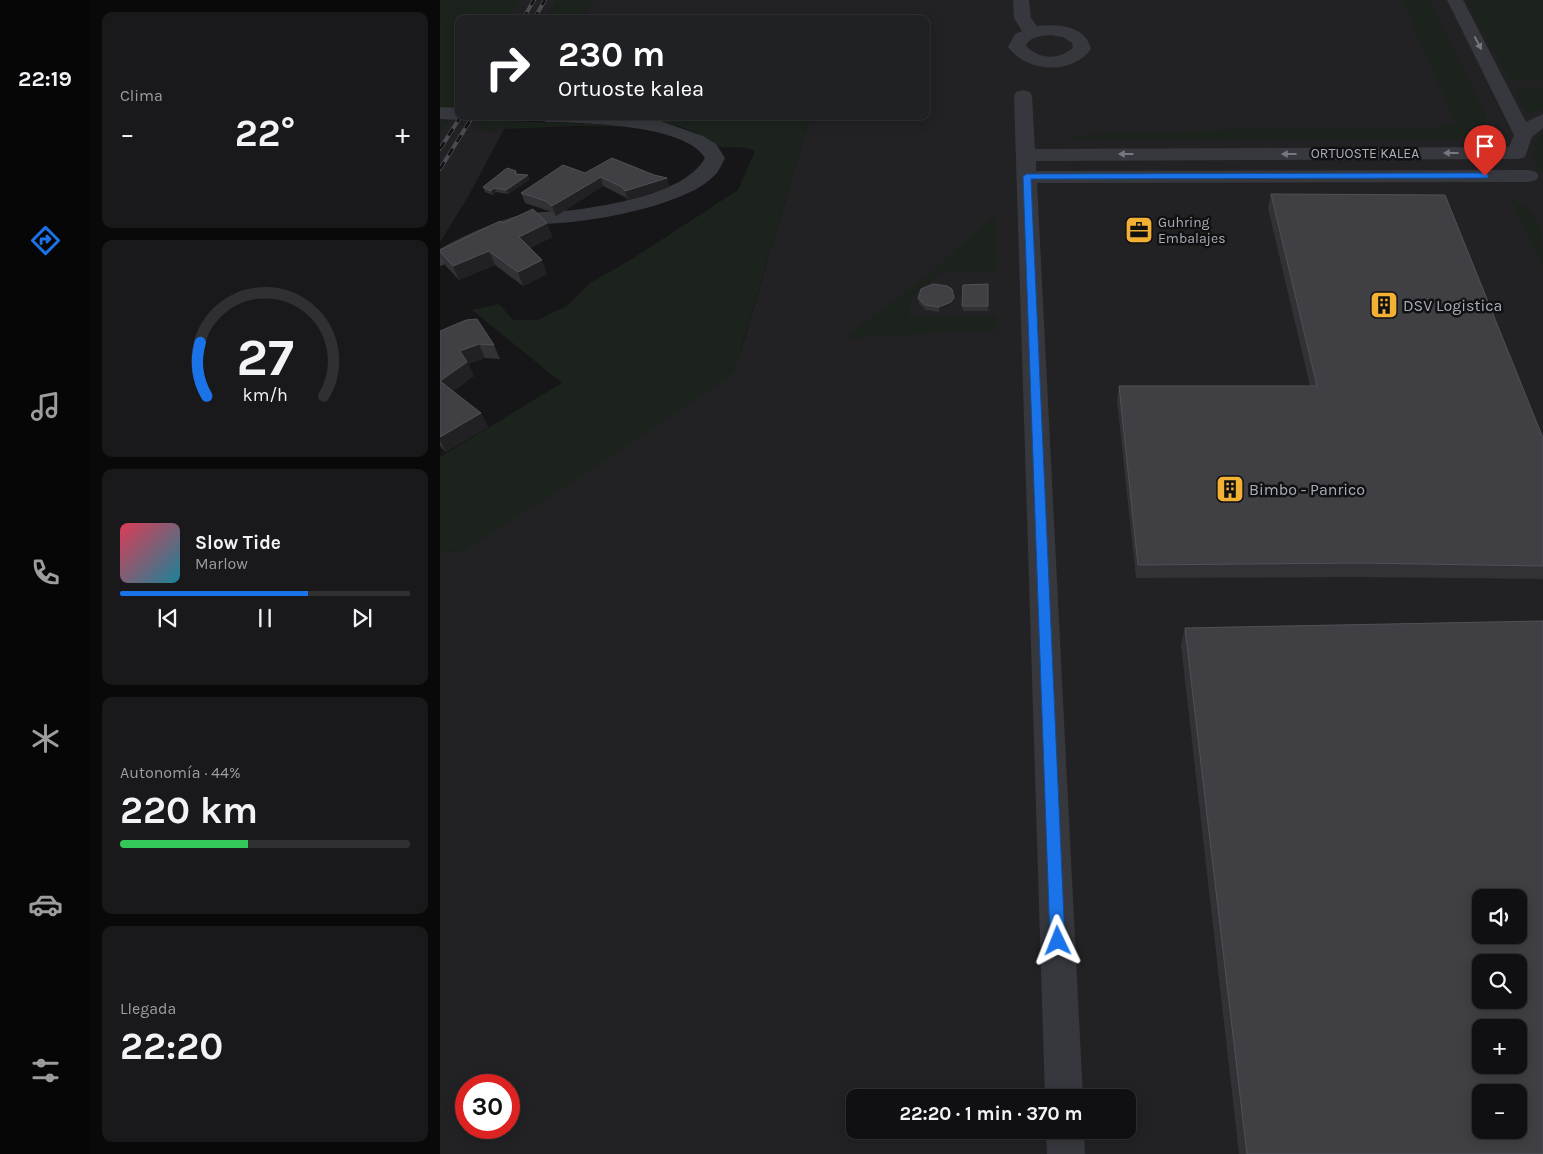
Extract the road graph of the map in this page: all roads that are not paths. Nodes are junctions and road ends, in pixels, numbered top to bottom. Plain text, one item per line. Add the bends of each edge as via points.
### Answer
1 (1021, 0) edge
2 (1455, 0) edge
3 (1033, 32) dead end
4 (1023, 96) dead end
5 (440, 113) edge
6 (455, 114) edge
7 (615, 120) edge
8 (1543, 120) edge
9 (1520, 144) junction
10 (1213, 154) junction
11 (1027, 166) junction
12 (1216, 176) junction
13 (1536, 182) edge
14 (440, 259) edge
15 (1064, 1089) edge
16 (1065, 1139) edge
17 (1066, 1154) edge

1 - 3 street via 1021,18
2 -> 9 street
4 - 11 street
5 - 6 street
7 - 14 street via 652,124 696,140 709,148 715,158 713,167 685,187 651,200 580,216 525,220 452,249
8 - 9 street via 1533,125
9 -> 10 street, ORTUOSTE KALEA
9 - 13 street
10 -> 11 street, ORTUOSTE KALEA
10 - 12 street
11 - 12 street, ORTUOSTE KALEA
11 - 15 street
12 - 13 street, ORTUOSTE KALEA
16 - 17 street

